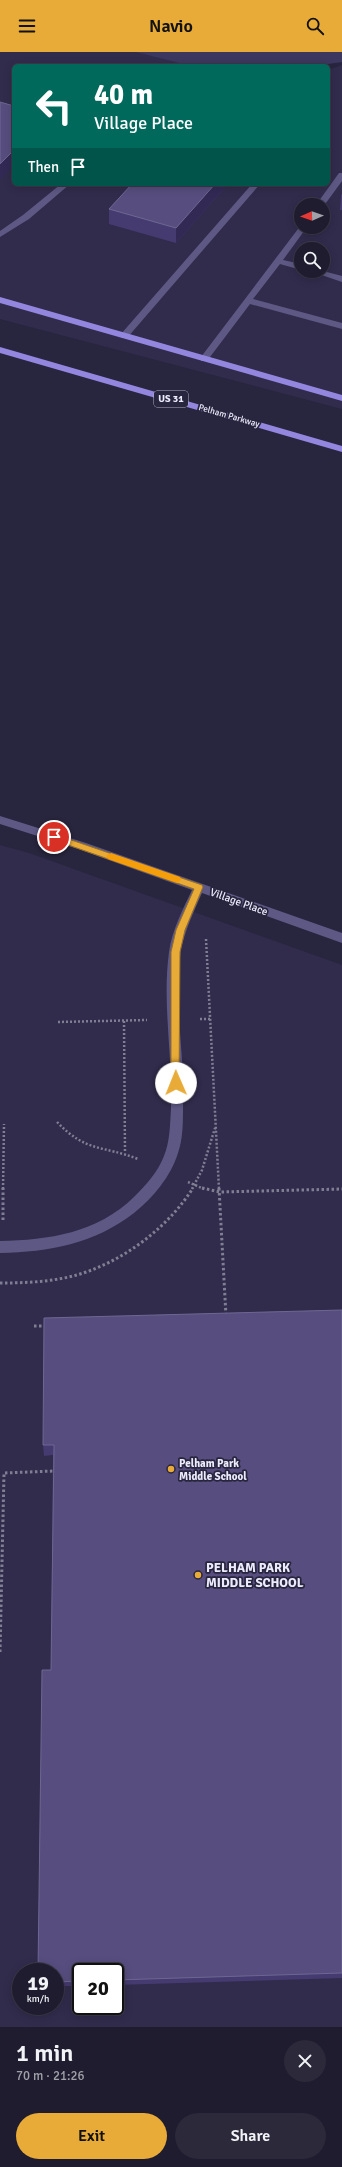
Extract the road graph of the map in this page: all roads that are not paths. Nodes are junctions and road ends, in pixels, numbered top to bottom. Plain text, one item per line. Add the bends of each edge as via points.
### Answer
1 (342, 175) edge
2 (64, 186) edge
3 (254, 186) edge
4 (325, 198) edge
5 (0, 234) edge
6 (298, 234) edge
7 (278, 261) junction
8 (294, 266) edge
9 (330, 276) edge
10 (342, 279) edge
11 (0, 300) edge
12 (249, 301) junction
13 (342, 326) edge
14 (124, 336) junction
15 (0, 350) edge
16 (204, 359) junction
17 (342, 398) edge
18 (342, 448) edge
19 (0, 820) edge
20 (198, 887) junction
21 (342, 938) edge
22 (1, 1247) edge

1 - 4 street
2 - 5 street via 26,217
3 - 14 street
6 - 7 street
7 - 8 street
7 - 12 street
9 - 10 street
11 - 14 main road
12 - 13 street
12 - 16 street
14 - 16 main road
15 - 18 main road, Pelham Parkway / US 31
16 - 17 main road
19 - 20 street, Village Place
20 - 21 street, Village Place
20 - 22 street via 180,930 175,952 174,1147 157,1181 132,1209 97,1232 68,1240 18,1248

